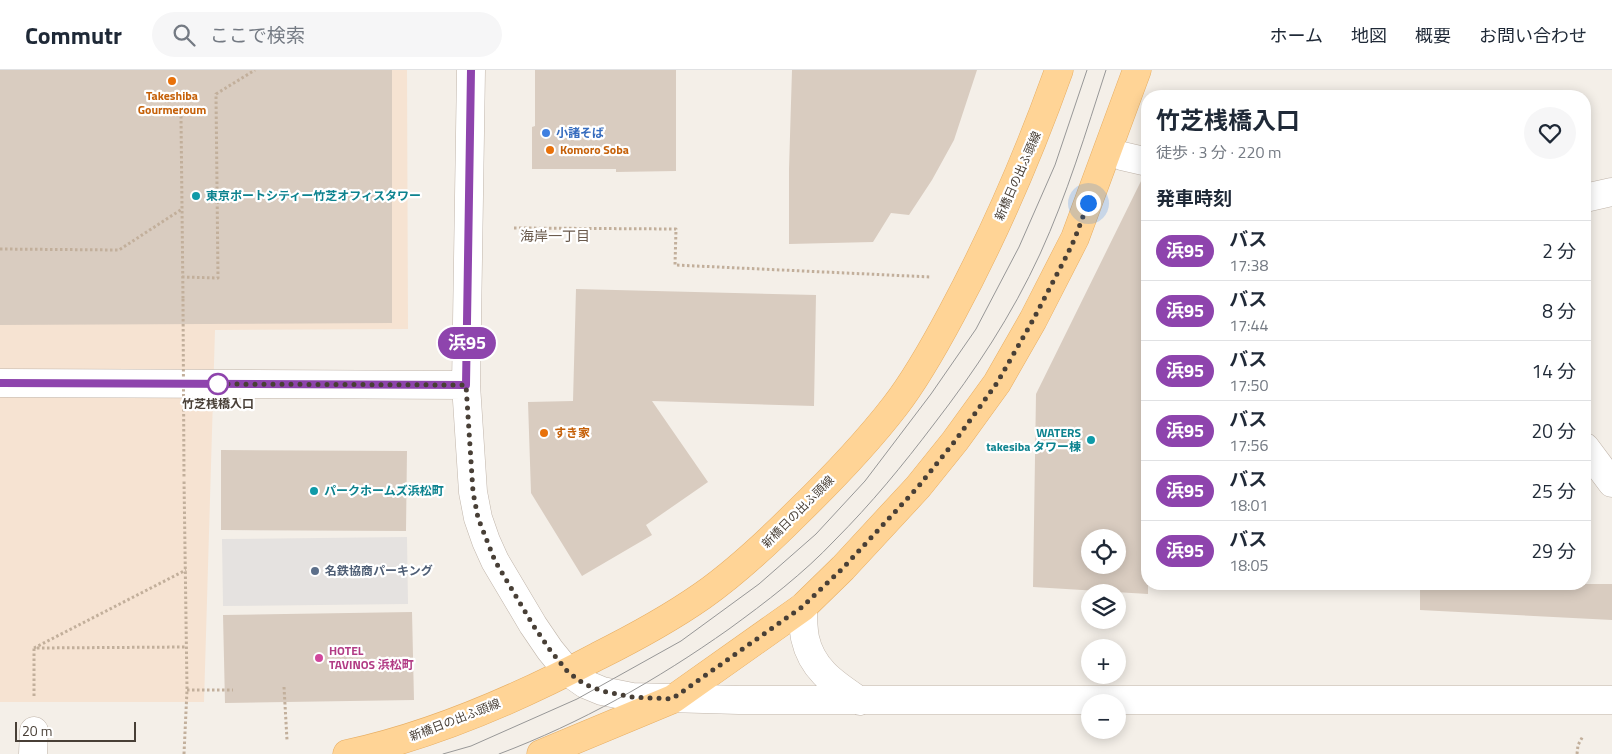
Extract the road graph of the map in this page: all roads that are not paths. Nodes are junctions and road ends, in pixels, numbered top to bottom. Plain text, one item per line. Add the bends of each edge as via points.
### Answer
1 (471, 70) edge
2 (1060, 70) edge
3 (1137, 70) edge
4 (1612, 192) edge
5 (1591, 197) edge
6 (0, 383) edge
7 (466, 385) junction
8 (1591, 455) edge
9 (1612, 483) edge
10 (802, 607) junction
11 (568, 672) junction
12 (672, 699) junction
13 (1612, 700) edge
14 (860, 701) junction
15 (346, 754) edge
16 (541, 754) edge

1 - 7 street
2 - 11 main road, 新橋日の出ふ頭線 via 1039,128 970,280 937,341 896,405 830,481 761,548 703,596 649,630
3 - 10 main road via 1075,238 997,383 918,487
4 - 5 street
6 - 7 street
7 - 11 street via 478,518 495,561 523,609
8 - 9 street
10 - 12 main road
10 - 14 street via 805,639 818,669
11 - 12 street via 584,684 602,691 632,697
11 - 15 main road, 新橋日の出ふ頭線 via 466,718 413,737
12 - 14 street
12 - 16 main road
13 - 14 street

